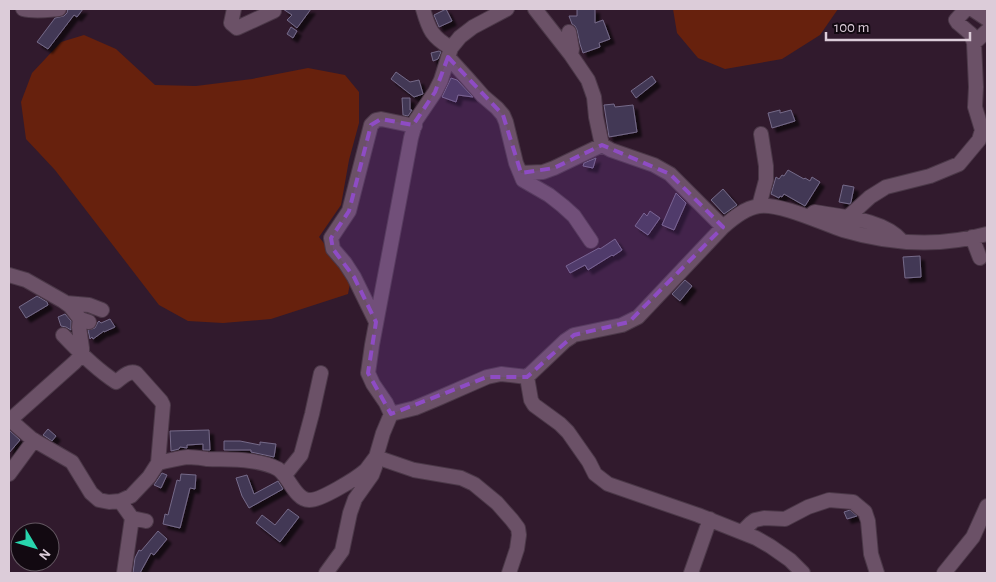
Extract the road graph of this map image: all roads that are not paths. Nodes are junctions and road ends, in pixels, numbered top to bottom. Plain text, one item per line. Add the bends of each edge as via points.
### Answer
1 (23, 9) edge
2 (59, 9) edge
3 (234, 9) edge
4 (423, 9) edge
5 (508, 9) edge
6 (535, 9) edge
7 (966, 9) edge
8 (972, 9) edge
9 (274, 12) dead end
10 (987, 19) edge
11 (987, 31) edge
12 (569, 32) dead end
13 (974, 43) junction
14 (449, 53) junction
15 (571, 56) junction
16 (415, 126) junction
17 (761, 134) dead end
18 (602, 145) junction
19 (520, 173) junction
20 (759, 206) junction
21 (802, 215) junction
22 (847, 218) junction
23 (723, 227) junction
24 (987, 234) edge
25 (972, 237) junction
26 (591, 241) dead end
27 (902, 241) junction
28 (980, 258) dead end
29 (9, 275) edge
30 (66, 303) junction
31 (102, 310) dead end
32 (376, 322) junction
33 (63, 335) dead end
34 (82, 354) junction
35 (322, 373) dead end
36 (527, 377) junction
37 (391, 414) junction
38 (10, 420) edge
39 (34, 440) junction
40 (376, 457) junction
41 (158, 463) junction
42 (9, 474) edge
43 (285, 475) junction
44 (120, 501) junction
45 (987, 506) edge
46 (710, 519) junction
47 (742, 532) junction
48 (124, 573) edge
49 (326, 573) edge
50 (509, 573) edge
51 (691, 573) edge
52 (804, 573) edge
53 (877, 573) edge
54 (944, 573) edge

1 - 2 street
3 - 9 street via 231,22 237,28
4 - 14 street via 428,26
5 - 14 street via 473,27 460,37
6 - 15 street
7 - 13 street via 956,20
8 - 10 street
11 - 13 street
12 - 15 street
13 - 22 street via 975,107 982,130 979,140 959,164 930,176 886,187
14 - 16 street via 441,80
14 - 19 street via 503,116
15 - 18 street via 588,80 594,97
16 - 32 street
16 - 32 street via 381,119 371,125 349,211 331,238 333,250 354,277
17 - 20 street via 766,180
18 - 19 street via 543,172
18 - 23 street via 670,174
19 - 26 street via 523,180 549,195 574,216
20 - 21 street
20 - 23 street via 747,209
21 - 22 street via 815,212
21 - 27 street via 845,230
22 - 27 street via 876,224
23 - 36 street via 638,317 622,325 574,335
24 - 25 street
25 - 27 street via 934,243
25 - 28 street
29 - 30 street
30 - 31 street
30 - 34 street via 85,321 80,327
32 - 37 street via 368,373
33 - 34 street
34 - 38 street
34 - 41 street via 116,382 130,372 136,373 162,401
35 - 43 street via 301,454
36 - 37 street via 501,374 487,377 415,408
36 - 46 street via 534,405 568,432 595,474 608,484
37 - 40 street
38 - 39 street
39 - 42 street
39 - 44 street via 72,462 91,494 99,500
40 - 43 street via 365,470 324,496 311,500 302,498
40 - 49 street via 372,475 355,499 342,551
40 - 50 street via 414,470 460,478 474,484 497,503 518,528 517,549
41 - 43 street via 188,457 248,461 277,469
41 - 44 street via 139,489
44 - 48 street via 139,520
45 - 54 street via 973,537
46 - 47 street
46 - 51 street
47 - 52 street via 770,546
47 - 53 street via 755,520 785,518 829,500 853,502 865,512

